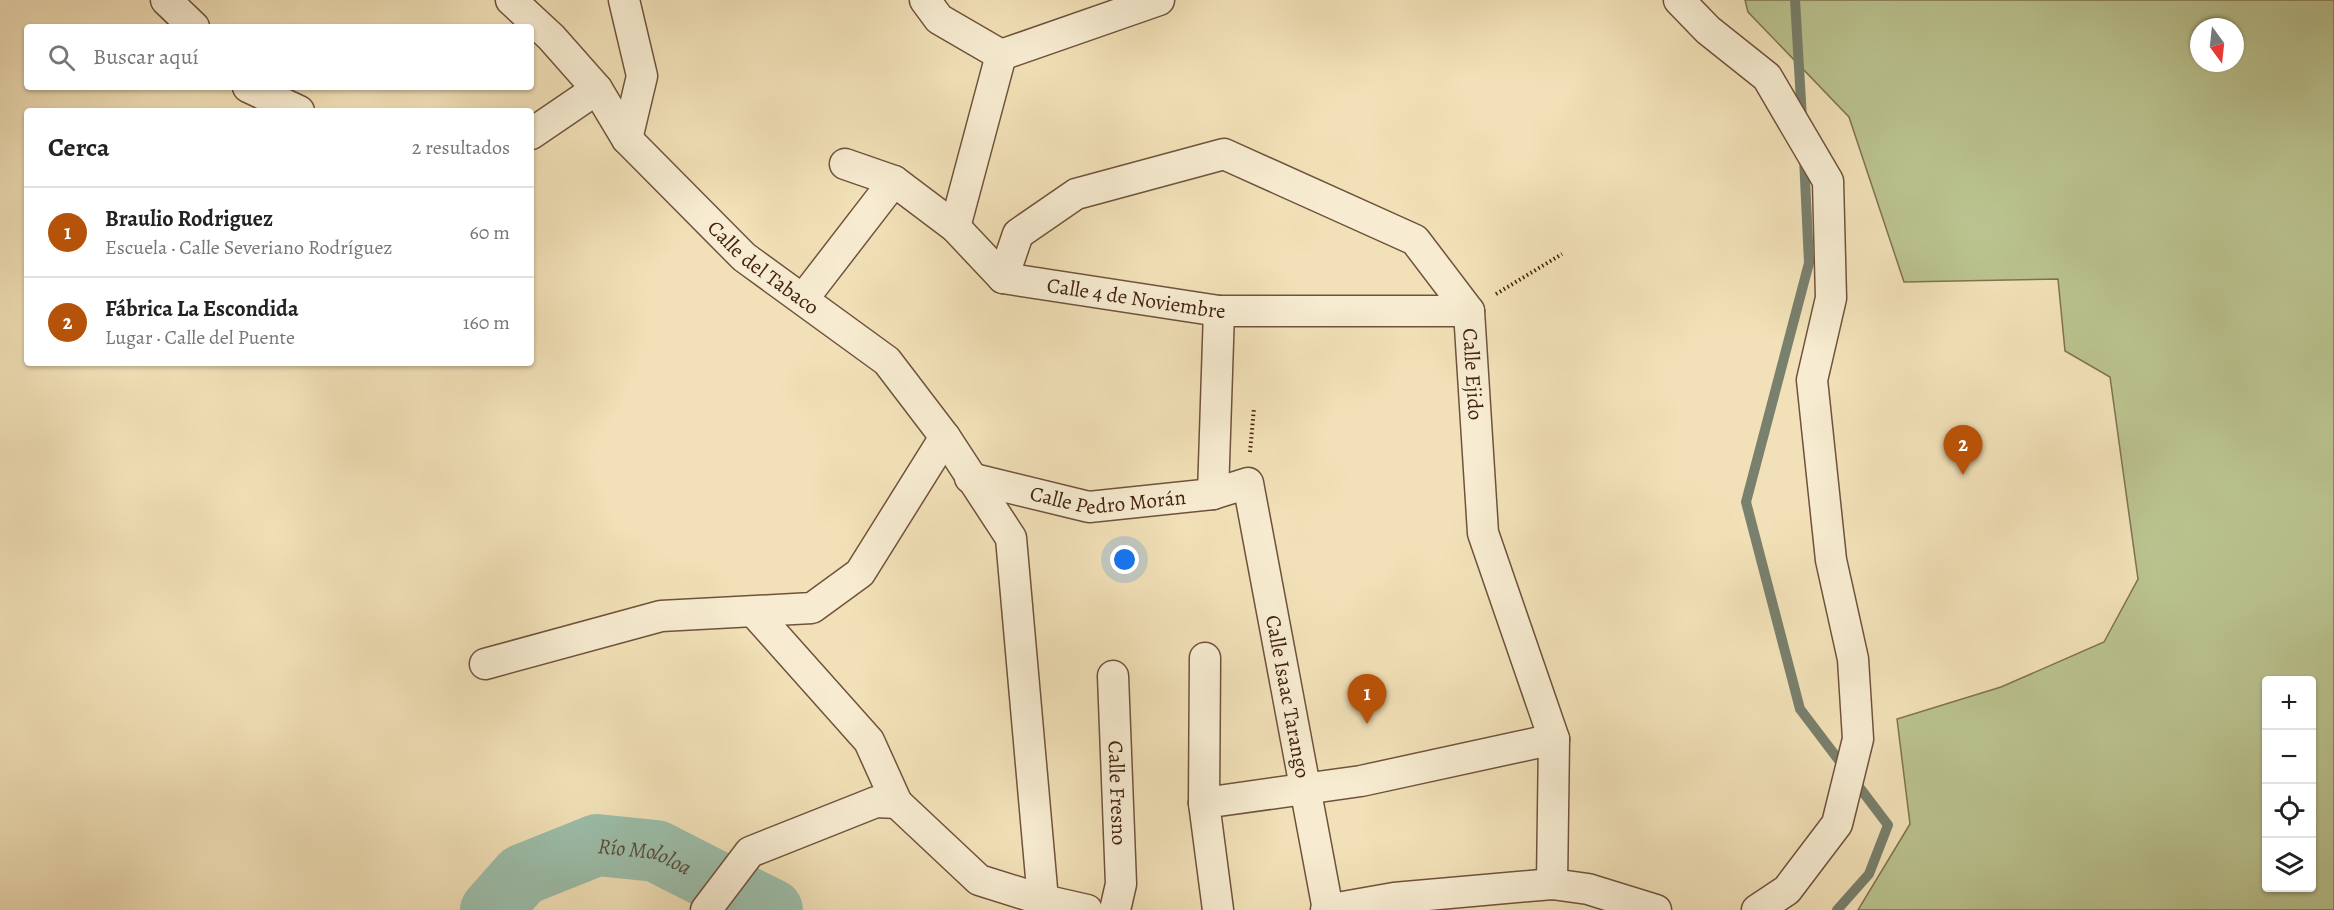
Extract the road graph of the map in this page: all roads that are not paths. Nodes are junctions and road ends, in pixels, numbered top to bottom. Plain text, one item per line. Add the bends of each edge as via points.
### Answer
1 (166, 0) edge
2 (511, 0) edge
3 (624, 0) edge
4 (925, 0) edge
5 (1159, 0) edge
6 (1679, 0) edge
7 (192, 24) edge
8 (1001, 55) junction
9 (597, 89) junction
10 (254, 90) edge
11 (293, 108) edge
12 (534, 132) edge
13 (627, 139) junction
14 (845, 164) dead end
15 (894, 181) junction
16 (955, 227) junction
17 (1003, 278) junction
18 (803, 299) junction
19 (1219, 310) junction
20 (1469, 310) junction
21 (945, 437) junction
22 (970, 478) junction
23 (1248, 483) joint
24 (1213, 494) junction
25 (753, 612) junction
26 (1205, 658) dead end
27 (485, 664) dead end
28 (1113, 676) dead end
29 (1554, 739) junction
30 (1305, 789) junction
31 (897, 803) junction
32 (1204, 803) junction
33 (1552, 884) junction
34 (1043, 900) junction
35 (706, 910) edge
36 (1087, 910) edge
37 (1114, 910) edge
38 (1218, 910) edge
39 (1327, 910) edge
40 (1656, 910) edge
41 (1757, 910) edge

1 - 7 street
2 - 9 street, Calle del Tabaco via 551,37
3 - 13 street via 642,76
4 - 8 street via 939,19
5 - 8 street
6 - 41 street via 1708,30 1767,77 1828,181 1831,298 1812,380 1831,560 1853,659 1858,739 1836,824 1787,890
8 - 16 street
9 - 12 street
9 - 13 street, Calle del Tabaco
10 - 11 street
13 - 18 street, Calle del Tabaco via 744,257
14 - 15 street
15 - 16 street
15 - 18 street
16 - 17 street
17 - 19 street, Calle 4 de Noviembre
17 - 20 street, Calle Ejido via 1018,234 1076,194 1224,154 1415,240
18 - 21 street, Calle del Tabaco via 887,361
19 - 20 street, Calle 4 de Noviembre
19 - 24 street
20 - 29 street, Calle Ejido via 1483,533
21 - 22 street, Calle del Tabaco
21 - 25 street via 860,573 812,608
22 - 24 street, Calle Pedro Morán via 1089,507
22 - 34 street, Calle del Tabaco via 1011,538
23 - 24 street, Calle Pedro Morán
23 - 30 street, Calle Isaac Tarango
25 - 27 street via 661,616
25 - 31 street via 868,741
26 - 32 street
28 - 37 street, Calle Fresno via 1121,884
29 - 30 street via 1361,781
29 - 33 street, Calle Ejido
30 - 32 street
30 - 39 street, Calle Isaac Tarango
31 - 34 street via 979,880
31 - 35 street via 876,802 750,852
32 - 38 street
33 - 39 street via 1394,898
33 - 40 street via 1588,889
34 - 36 street

